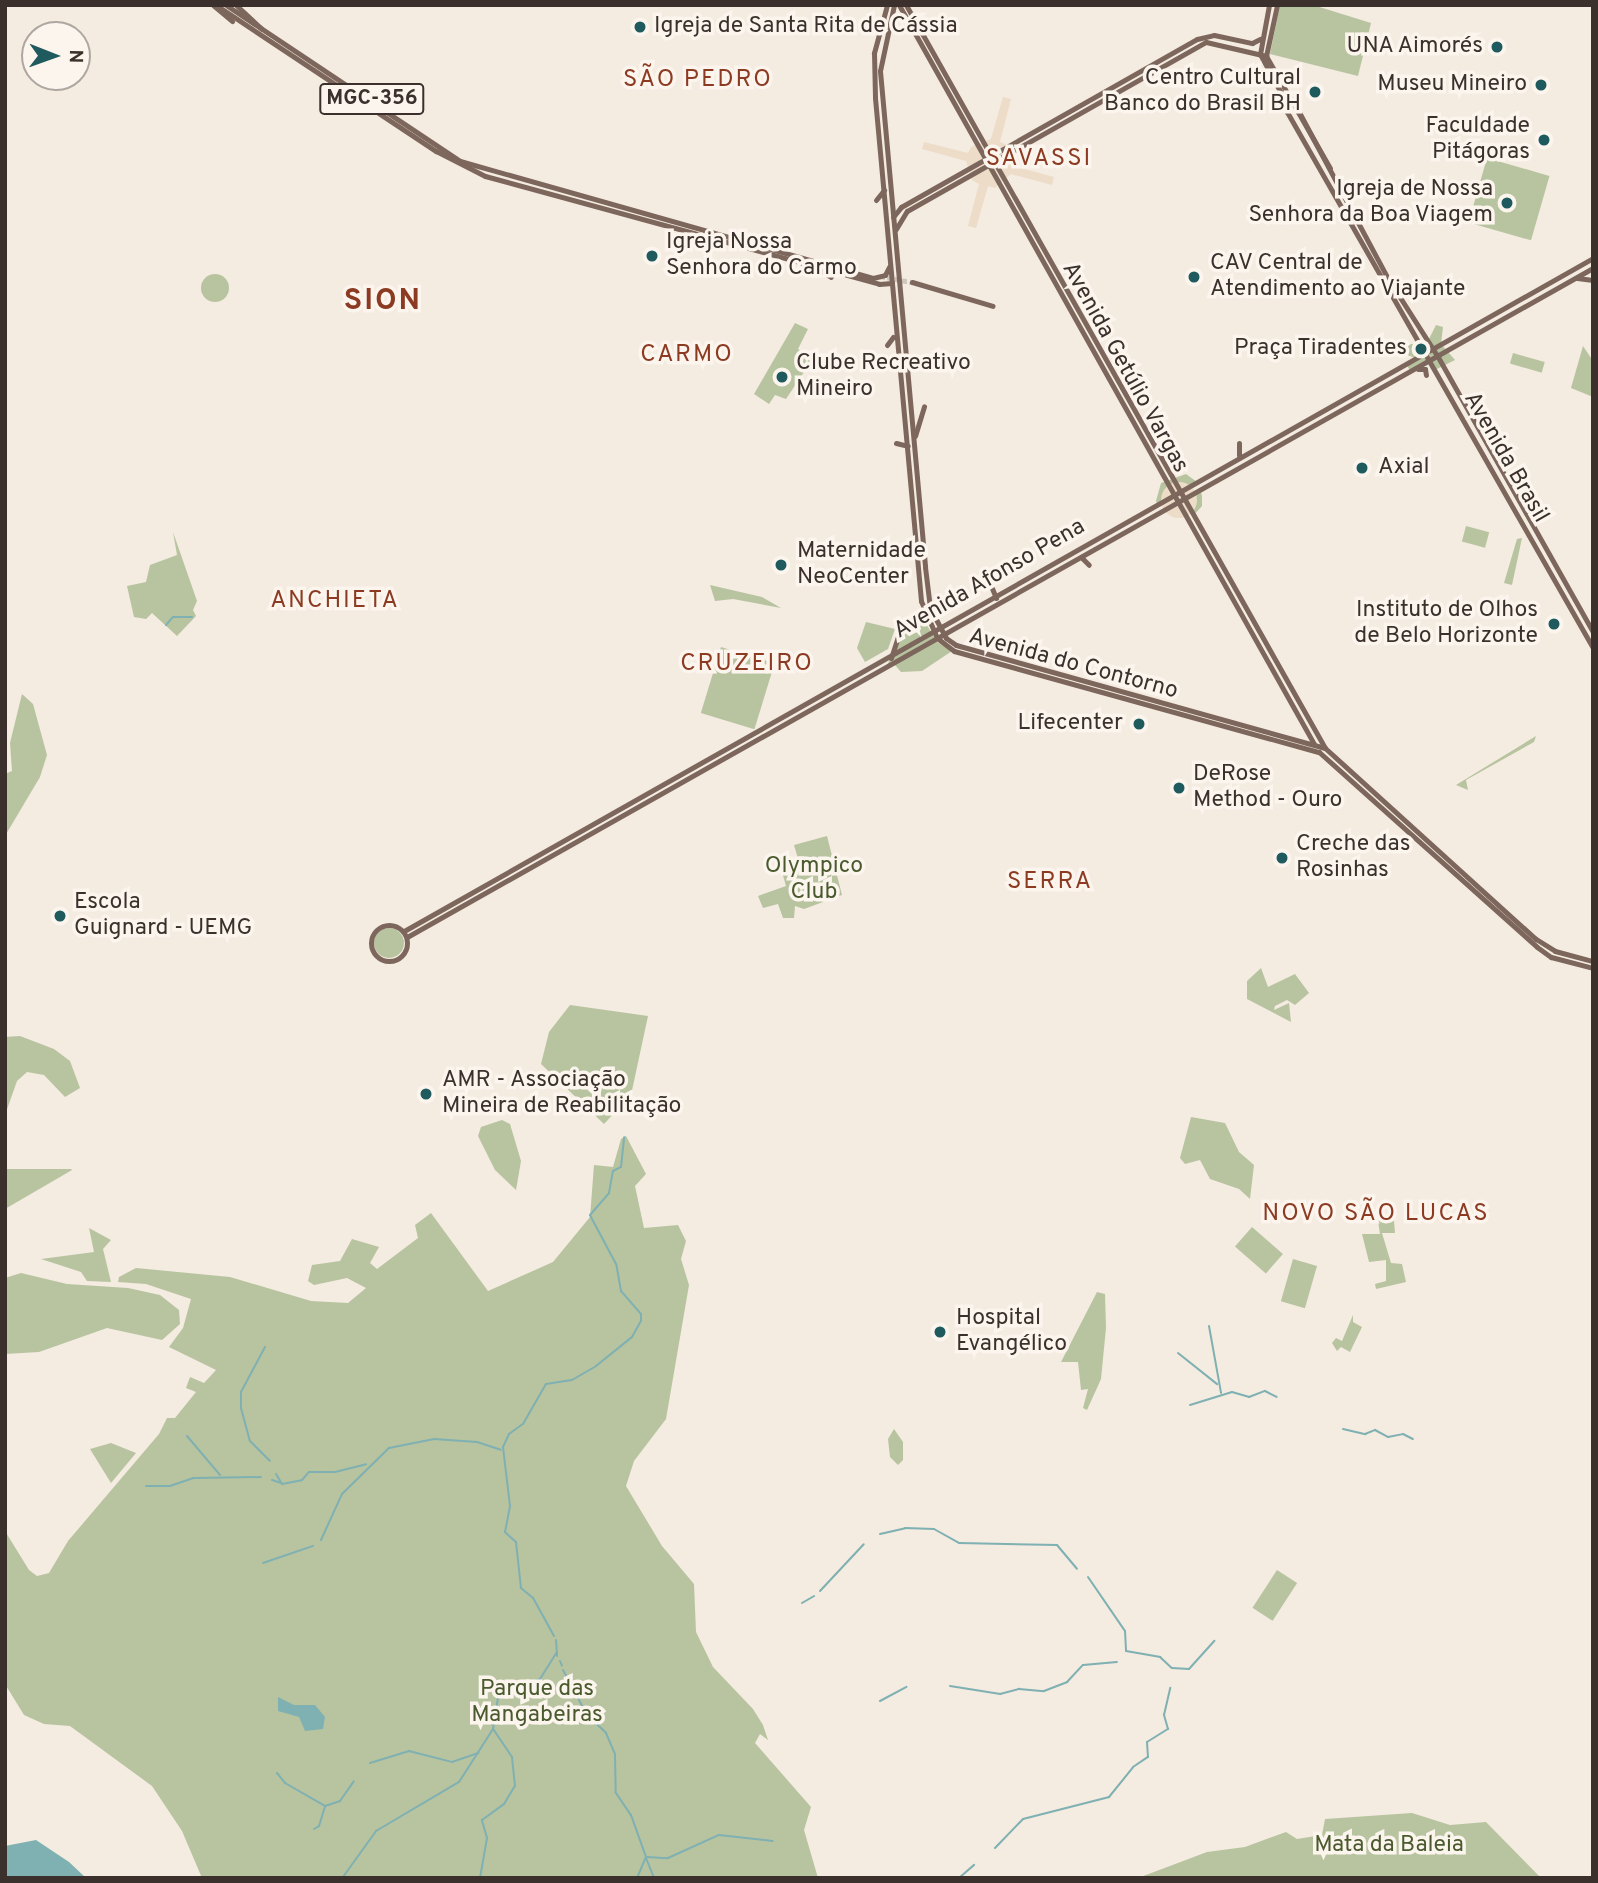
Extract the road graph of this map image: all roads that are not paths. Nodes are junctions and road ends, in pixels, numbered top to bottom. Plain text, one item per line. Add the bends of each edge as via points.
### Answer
1 (236, 5) edge
2 (887, 5) edge
3 (1269, 5) edge
4 (1277, 5) edge
5 (900, 6) edge
6 (220, 7) edge
7 (247, 23) junction
8 (263, 34) junction
9 (1206, 39) junction
10 (1260, 39) junction
11 (1263, 55) junction
12 (1173, 62) junction
13 (1175, 70) dead end
14 (958, 82) dead end
15 (949, 85) junction
16 (1289, 101) junction
17 (990, 161) junction
18 (884, 190) junction
19 (559, 194) junction
20 (876, 200) dead end
21 (893, 217) junction
22 (684, 219) dead end
23 (888, 229) junction
24 (700, 234) junction
25 (894, 236) junction
26 (790, 254) junction
27 (1592, 259) edge
28 (890, 264) junction
29 (809, 265) junction
30 (1593, 268) edge
31 (897, 271) junction
32 (876, 275) tunnel mouth
33 (831, 277) dead end
34 (1389, 278) junction
35 (1577, 278) junction
36 (1593, 280) edge
37 (912, 282) tunnel mouth
38 (892, 283) junction
39 (993, 306) dead end
40 (895, 327) junction
41 (887, 345) dead end
42 (904, 347) junction
43 (1432, 348) junction
44 (1425, 353) junction
45 (1437, 357) junction
46 (1430, 361) junction
47 (1418, 369) junction
48 (1426, 375) dead end
49 (924, 406) dead end
50 (1484, 440) junction
51 (895, 443) dead end
52 (1239, 443) dead end
53 (910, 448) junction
54 (1477, 449) junction
55 (1239, 455) junction
56 (1177, 492) junction
57 (1181, 500) junction
58 (1533, 542) junction
59 (1524, 543) dead end
60 (1081, 557) junction
61 (1089, 565) dead end
62 (991, 586) dead end
63 (996, 598) junction
64 (927, 610) junction
65 (1593, 632) edge
66 (939, 633) junction
67 (1593, 649) edge
68 (1273, 655) junction
69 (892, 657) junction
70 (1271, 664) junction
71 (885, 666) junction
72 (1283, 672) junction
73 (1280, 680) junction
74 (1314, 747) junction
75 (1325, 748) junction
76 (646, 799) junction
77 (1381, 805) junction
78 (1404, 817) junction
79 (405, 934) junction
80 (1593, 961) edge
81 (1593, 968) edge

1 - 7 main road
2 - 18 main road via 873,70
3 - 10 main road
4 - 11 main road
5 - 15 main road, Avenida Getúlio Vargas
5 - 21 main road via 892,13 880,71
6 - 7 main road
6 - 7 main road
7 - 8 main road
7 - 8 main road
8 - 19 main road, MGC-356 via 460,161
8 - 19 main road, MGC-356 via 449,159
9 - 10 main road via 1252,43
9 - 11 main road
9 - 12 main road
9 - 17 main road via 1060,115
10 - 11 main road
11 - 16 main road, Avenida Brasil
12 - 13 main road
12 - 17 main road
14 - 15 main road
15 - 17 main road, Avenida Getúlio Vargas
16 - 34 main road, Avenida Brasil
16 - 34 main road, Avenida Brasil
16 - 34 main road, Avenida Brasil
17 - 21 main road via 901,207
17 - 25 main road via 907,211
17 - 56 main road, Avenida Getúlio Vargas
17 - 56 main road, Avenida Getúlio Vargas via 1076,326
18 - 20 main road
18 - 23 main road
19 - 24 main road, MGC-356
19 - 24 main road, MGC-356
21 - 23 main road
21 - 25 main road
22 - 24 main road
23 - 28 main road
24 - 26 main road, MGC-356
24 - 29 main road, MGC-356
25 - 31 main road
26 - 28 main road, MGC-356 via 878,279
26 - 32 main road
27 - 43 main road, Avenida Afonso Pena
28 - 38 main road
29 - 33 main road
29 - 38 main road, MGC-356 via 879,284
30 - 35 main road, Avenida Afonso Pena
31 - 38 main road
31 - 42 main road
34 - 43 main road, Avenida Brasil
34 - 44 main road, Avenida Brasil
35 - 36 main road
35 - 45 main road, Avenida Afonso Pena
37 - 39 main road
38 - 40 main road
40 - 41 main road via 892,343
40 - 42 main road
40 - 53 main road
42 - 53 main road
43 - 44 main road, Avenida Afonso Pena
43 - 45 main road, Avenida Brasil
44 - 46 main road, Avenida Brasil
44 - 55 main road, Avenida Afonso Pena
45 - 46 main road, Avenida Afonso Pena
45 - 50 main road, Avenida Brasil
46 - 47 main road, Avenida Afonso Pena
46 - 54 main road, Avenida Brasil
47 - 48 main road via 1424,369
47 - 57 main road, Avenida Afonso Pena
49 - 53 main road
50 - 54 main road
50 - 65 main road, Avenida Brasil
51 - 53 main road
52 - 55 main road
53 - 64 main road
54 - 58 main road, Avenida Brasil
55 - 56 main road, Avenida Afonso Pena
56 - 57 main road, Avenida Getúlio Vargas
56 - 63 main road, Avenida Afonso Pena
57 - 60 main road, Avenida Afonso Pena
57 - 68 main road, Avenida Getúlio Vargas
57 - 70 main road, Avenida Getúlio Vargas
58 - 59 main road
58 - 67 main road, Avenida Brasil
60 - 61 main road
60 - 66 main road, Avenida Afonso Pena
62 - 63 main road
63 - 66 main road, Avenida Afonso Pena
64 - 66 main road
64 - 69 main road via 901,628
66 - 69 main road, Avenida Afonso Pena
66 - 71 main road, Avenida Afonso Pena
66 - 74 main road, Avenida do Contorno via 956,645
68 - 70 main road
68 - 72 main road, Avenida Getúlio Vargas
69 - 71 main road
69 - 76 main road, Avenida Afonso Pena
70 - 73 main road, Avenida Getúlio Vargas
71 - 76 main road, Avenida Afonso Pena
72 - 73 main road
72 - 75 main road, Avenida Getúlio Vargas
73 - 74 main road, Avenida Getúlio Vargas
74 - 75 main road, Avenida do Contorno
74 - 77 main road, Avenida do Contorno
75 - 78 main road, Avenida do Contorno
76 - 79 main road, Avenida Afonso Pena
77 - 78 main road
77 - 81 main road, Avenida do Contorno via 1537,947 1551,957
78 - 80 main road, Avenida do Contorno via 1542,944
79 - 79 main road via 392,925 381,926 372,937 373,951 381,959 397,960 405,952

